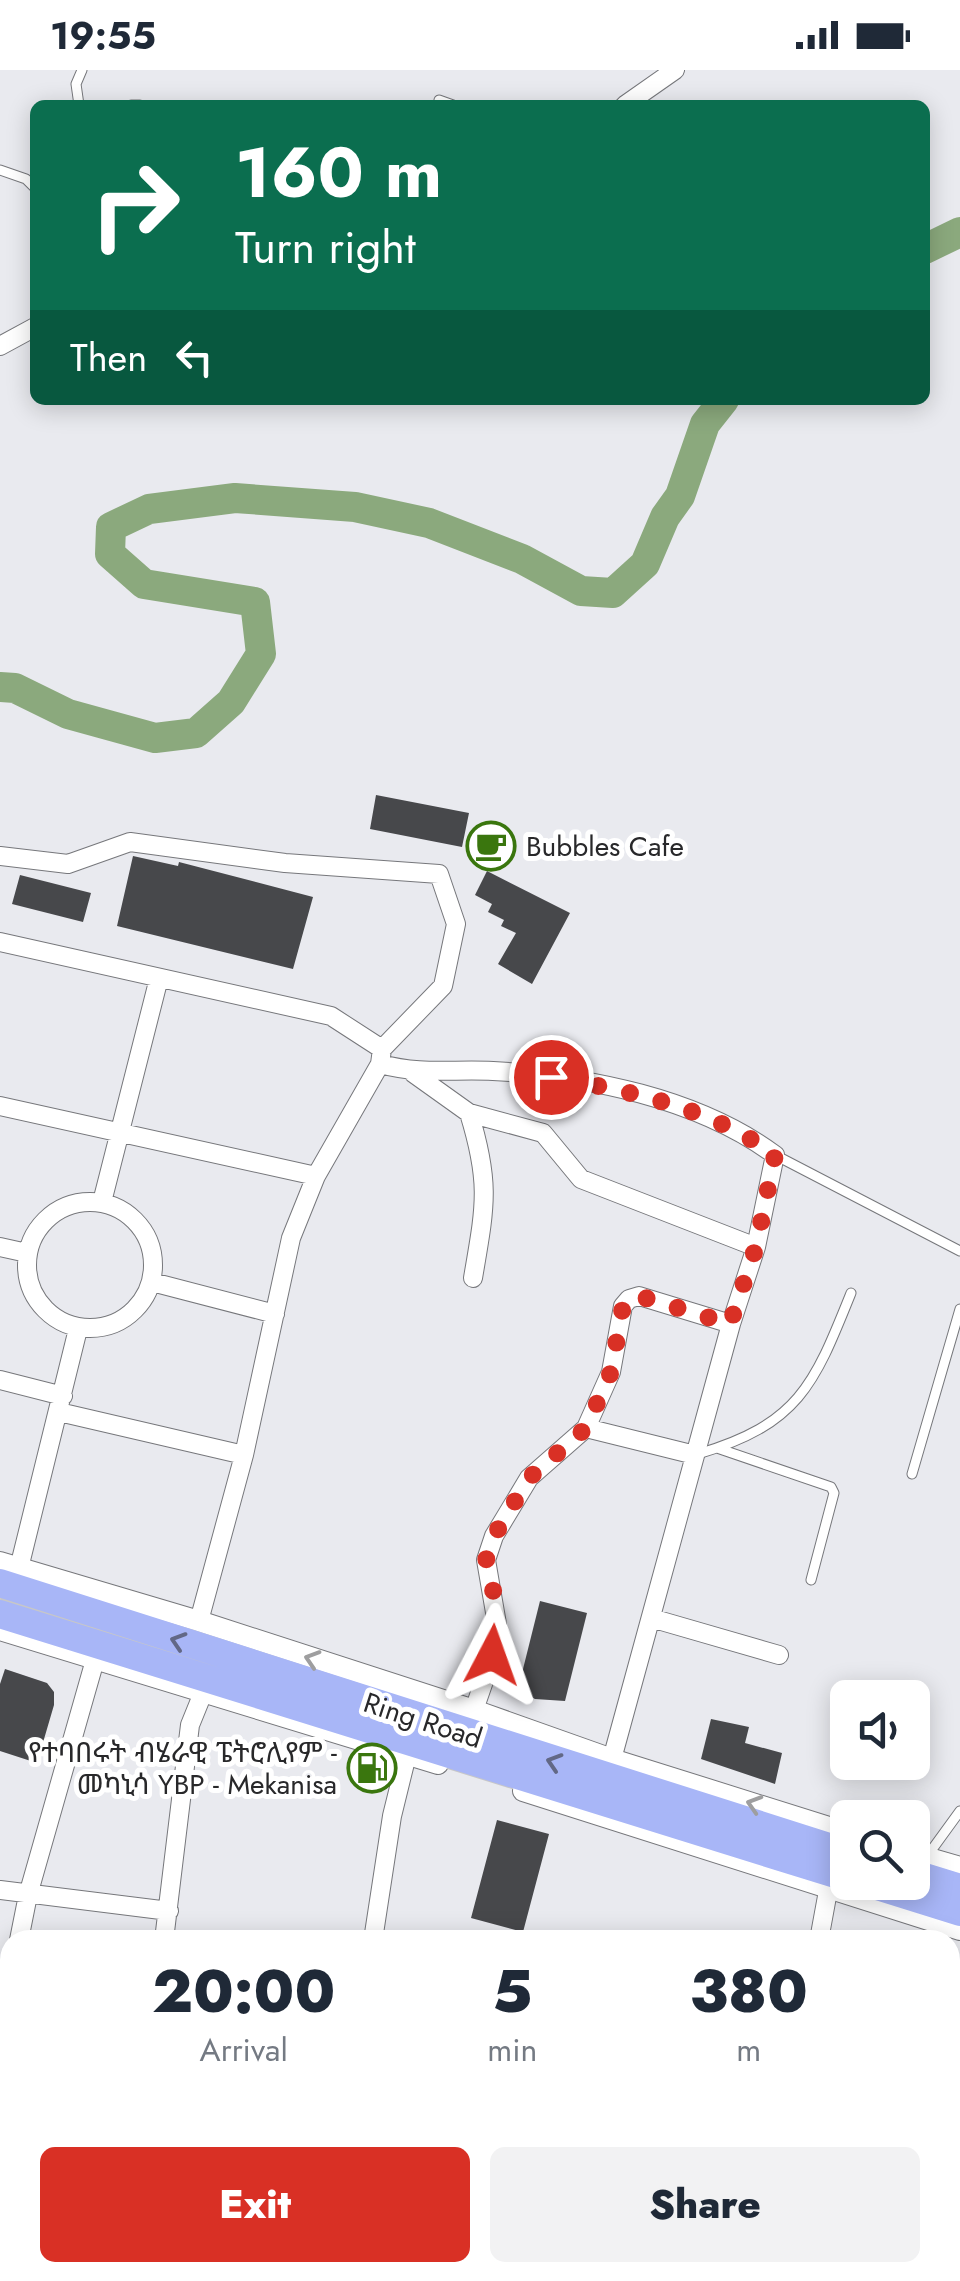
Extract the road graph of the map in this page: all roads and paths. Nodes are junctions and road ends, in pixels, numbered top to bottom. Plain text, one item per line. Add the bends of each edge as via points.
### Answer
1 (82, 70) edge
2 (675, 70) edge
3 (78, 100) edge
4 (632, 100) edge
5 (0, 170) edge
6 (30, 183) edge
7 (30, 330) edge
8 (0, 346) edge
9 (0, 856) edge
10 (0, 942) edge
11 (159, 978) junction
12 (381, 1057) junction
13 (414, 1073) junction
14 (0, 1106) edge
15 (469, 1113) junction
16 (122, 1132) junction
17 (775, 1155) junction
18 (316, 1176) junction
19 (102, 1202) junction
20 (0, 1247) edge
21 (756, 1247) junction
22 (960, 1251) edge
23 (26, 1253) junction
24 (472, 1278) dead end
25 (152, 1282) junction
26 (851, 1293) dead end
27 (960, 1309) edge
28 (275, 1314) junction
29 (730, 1324) junction
30 (78, 1329) junction
31 (0, 1380) edge
32 (61, 1404) junction
33 (586, 1428) junction
34 (717, 1448) junction
35 (244, 1455) junction
36 (695, 1455) junction
37 (912, 1474) dead end
38 (6, 1571) edge
39 (811, 1580) dead end
40 (0, 1614) edge
41 (651, 1618) junction
42 (199, 1621) junction
43 (0, 1630) edge
44 (779, 1655) dead end
45 (95, 1660) junction
46 (202, 1693) junction
47 (474, 1710) junction
48 (407, 1755) junction
49 (612, 1759) junction
50 (960, 1811) edge
51 (830, 1827) edge
52 (930, 1846) edge
53 (830, 1847) edge
54 (930, 1863) edge
55 (960, 1867) edge
56 (930, 1869) edge
57 (830, 1881) edge
58 (830, 1882) edge
59 (960, 1888) edge
60 (0, 1890) edge
61 (28, 1895) junction
62 (832, 1900) edge
63 (880, 1900) edge
64 (922, 1900) edge
65 (168, 1911) junction
66 (960, 1912) edge
67 (21, 1930) edge
68 (165, 1930) edge
69 (374, 1930) edge
70 (822, 1930) edge
71 (960, 1930) edge

1 - 3 lane
2 - 4 street
5 - 6 lane
7 - 8 street
9 - 12 street via 68,864 130,842 439,874 456,924 443,986
10 - 11 street
11 - 12 street via 332,1016
11 - 16 street
12 - 13 street
12 - 18 street
13 - 15 street
13 - 17 street via 529,1074 633,1093 714,1120
14 - 16 street
15 - 21 street via 544,1133 581,1179
15 - 24 street via 486,1171
16 - 18 street
16 - 19 street
17 - 21 street
17 - 22 lane
18 - 28 street via 291,1238
19 - 23 street via 82,1202 47,1218
19 - 25 street via 138,1223 152,1250
20 - 23 street
21 - 29 street
23 - 30 street via 42,1307
25 - 28 street
25 - 30 street via 130,1314 114,1324
26 - 34 lane via 806,1392 786,1415
27 - 37 lane
28 - 35 street
29 - 33 street via 639,1296 629,1299 611,1372
29 - 36 street
30 - 32 street
31 - 32 street
32 - 35 street
32 - 38 street
33 - 36 street
33 - 47 street via 529,1478 494,1536 486,1560 497,1624
34 - 36 lane
34 - 39 lane via 832,1487
35 - 42 street
36 - 41 street
38 - 42 street
53 -> 38 highway, Ring Road
40 - 57 highway, Ring Road
41 - 44 street
41 - 49 street
47 -> 42 street
43 - 45 street
45 - 46 street
45 - 61 street
46 - 48 street
46 - 65 street via 190,1725
47 - 49 street
48 - 58 street
48 - 69 street
51 -> 49 street
50 - 52 lane
54 - 55 street
56 - 59 highway
60 - 61 street
61 - 65 street
61 - 67 street
62 - 70 street
63 - 71 street
64 - 66 highway
65 - 68 street

